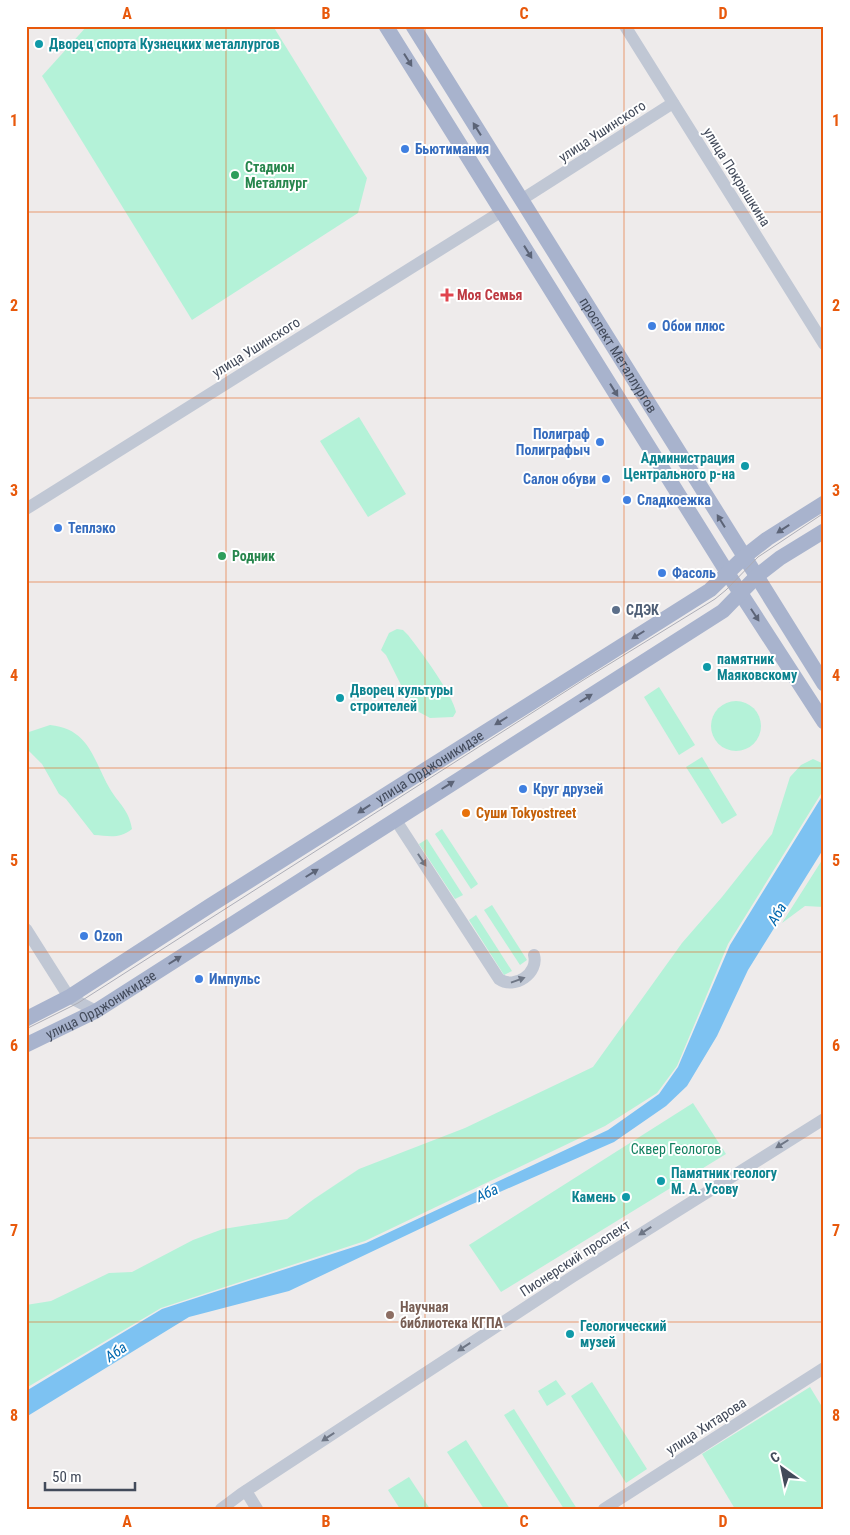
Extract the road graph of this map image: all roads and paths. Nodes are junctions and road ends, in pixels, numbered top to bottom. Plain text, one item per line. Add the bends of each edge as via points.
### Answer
1 (386, 26) edge
2 (413, 26) edge
3 (625, 26) edge
4 (673, 103) junction
5 (521, 200) junction
6 (502, 211) junction
7 (824, 344) edge
8 (824, 502) edge
9 (26, 509) edge
10 (824, 531) edge
11 (744, 557) junction
12 (728, 574) junction
13 (756, 576) junction
14 (741, 594) junction
15 (824, 684) edge
16 (824, 722) edge
17 (395, 819) junction
18 (26, 929) edge
19 (534, 954) dead end
20 (69, 997) junction
21 (96, 1011) junction
22 (26, 1019) edge
23 (26, 1045) edge
24 (824, 1119) edge
25 (824, 1368) edge
26 (246, 1491) junction
27 (221, 1509) edge
28 (257, 1509) edge
29 (604, 1509) edge

1 -> 6 main road, проспект Металлургов
5 -> 2 main road, проспект Металлургов
3 - 4 street, улица Покрышкина
4 - 5 street, улица Ушинского
4 - 7 street, улица Покрышкина
11 -> 5 main road, проспект Металлургов
6 - 9 street, улица Ушинского
6 -> 12 main road, проспект Металлургов
8 -> 11 main road, улица Орджоникидзе via 767,538
10 - 13 main road, улица Орджоникидзе
11 - 12 main road, улица Орджоникидзе
11 - 13 main road, проспект Металлургов
12 - 14 main road, проспект Металлургов
12 -> 20 main road, улица Орджоникидзе via 710,590
13 - 14 main road, улица Орджоникидзе
13 - 15 main road, проспект Металлургов
14 -> 16 main road, проспект Металлургов
17 -> 14 main road, улица Орджоникидзе via 723,611
17 -> 19 street via 499,979 507,983 523,979 535,965
21 -> 17 main road, улица Орджоникидзе
18 - 20 street
20 - 21 street
20 - 22 main road, улица Орджоникидзе
21 - 23 main road, улица Орджоникидзе
24 -> 26 street, Пионерский проспект via 572,1277
25 - 29 street, улица Хитарова
26 - 27 street, Пионерский проспект
26 - 28 street

